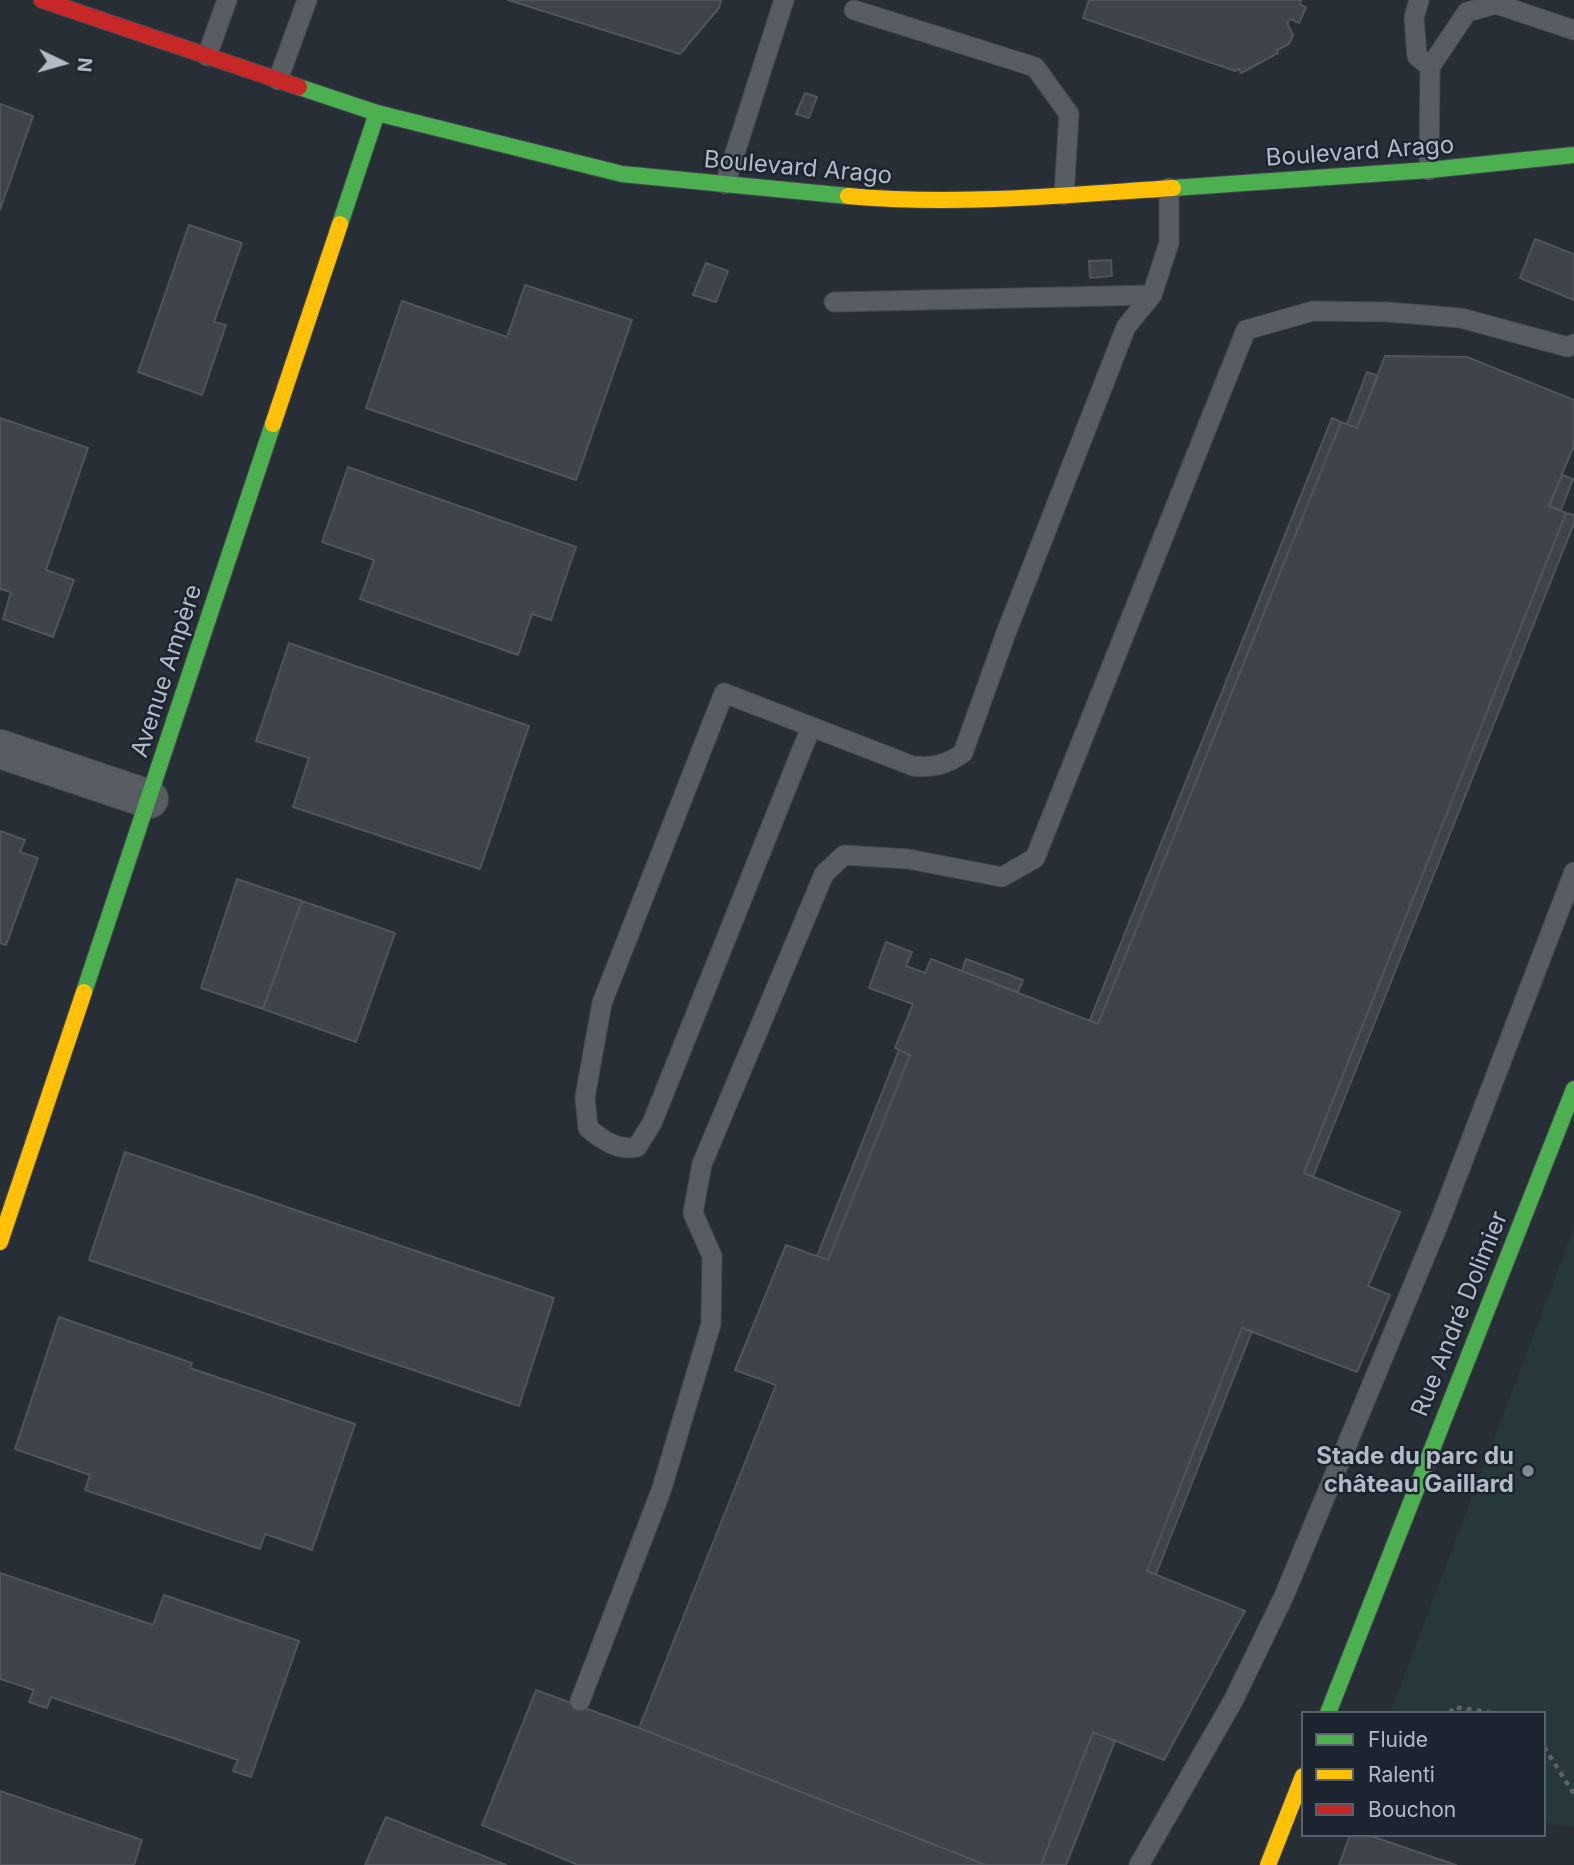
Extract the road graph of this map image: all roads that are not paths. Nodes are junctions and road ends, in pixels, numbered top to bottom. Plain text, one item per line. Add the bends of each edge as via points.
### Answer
1 (42, 0) edge
2 (227, 0) edge
3 (307, 0) edge
4 (784, 0) edge
5 (1419, 0) edge
6 (1477, 4) edge
7 (854, 10) dead end
8 (1574, 30) edge
9 (207, 56) junction
10 (1430, 67) junction
11 (278, 80) junction
12 (377, 113) junction
13 (1574, 155) edge
14 (1429, 170) junction
15 (725, 184) junction
16 (1169, 188) junction
17 (1064, 195) junction
18 (1152, 295) junction
19 (834, 302) dead end
20 (1574, 344) edge
21 (811, 727) junction
22 (0, 749) edge
23 (149, 799) junction
24 (1574, 872) edge
25 (1574, 1089) edge
26 (0, 1242) edge
27 (580, 1701) dead end
28 (1329, 1711) edge
29 (1301, 1781) edge
30 (1139, 1865) edge
31 (1268, 1865) edge

1 - 9 street, Boulevard Arago
2 - 9 lane
3 - 11 lane
4 - 15 lane
5 - 10 lane via 1414,18 1417,56
6 - 8 lane via 1496,4
6 - 10 lane
7 - 17 lane via 1035,67 1069,114
9 - 11 street, Boulevard Arago
10 - 14 lane
11 - 12 street, Boulevard Arago
12 - 15 street, Boulevard Arago via 612,172
12 - 23 street, Avenue Ampère
13 - 14 street, Boulevard Arago
14 - 16 street, Boulevard Arago
15 - 17 street, Boulevard Arago via 892,201
16 - 17 street, Boulevard Arago
16 - 18 lane via 1169,243
18 - 19 lane
18 - 21 lane via 1126,327 963,753 933,768 913,766
20 - 27 lane via 1568,347 1461,318 1387,312 1313,311 1246,330 1034,858 1002,877 908,859 844,855 824,874 702,1164 693,1213 712,1256 711,1324 661,1491
21 - 21 lane via 724,693 602,1003 585,1097 587,1128 603,1141 627,1149 637,1147 652,1123
22 - 23 street
23 - 26 street, Avenue Ampère
24 - 30 lane via 1441,1218 1284,1596 1233,1701
25 - 28 street, Rue André Dolimier
29 - 31 street

